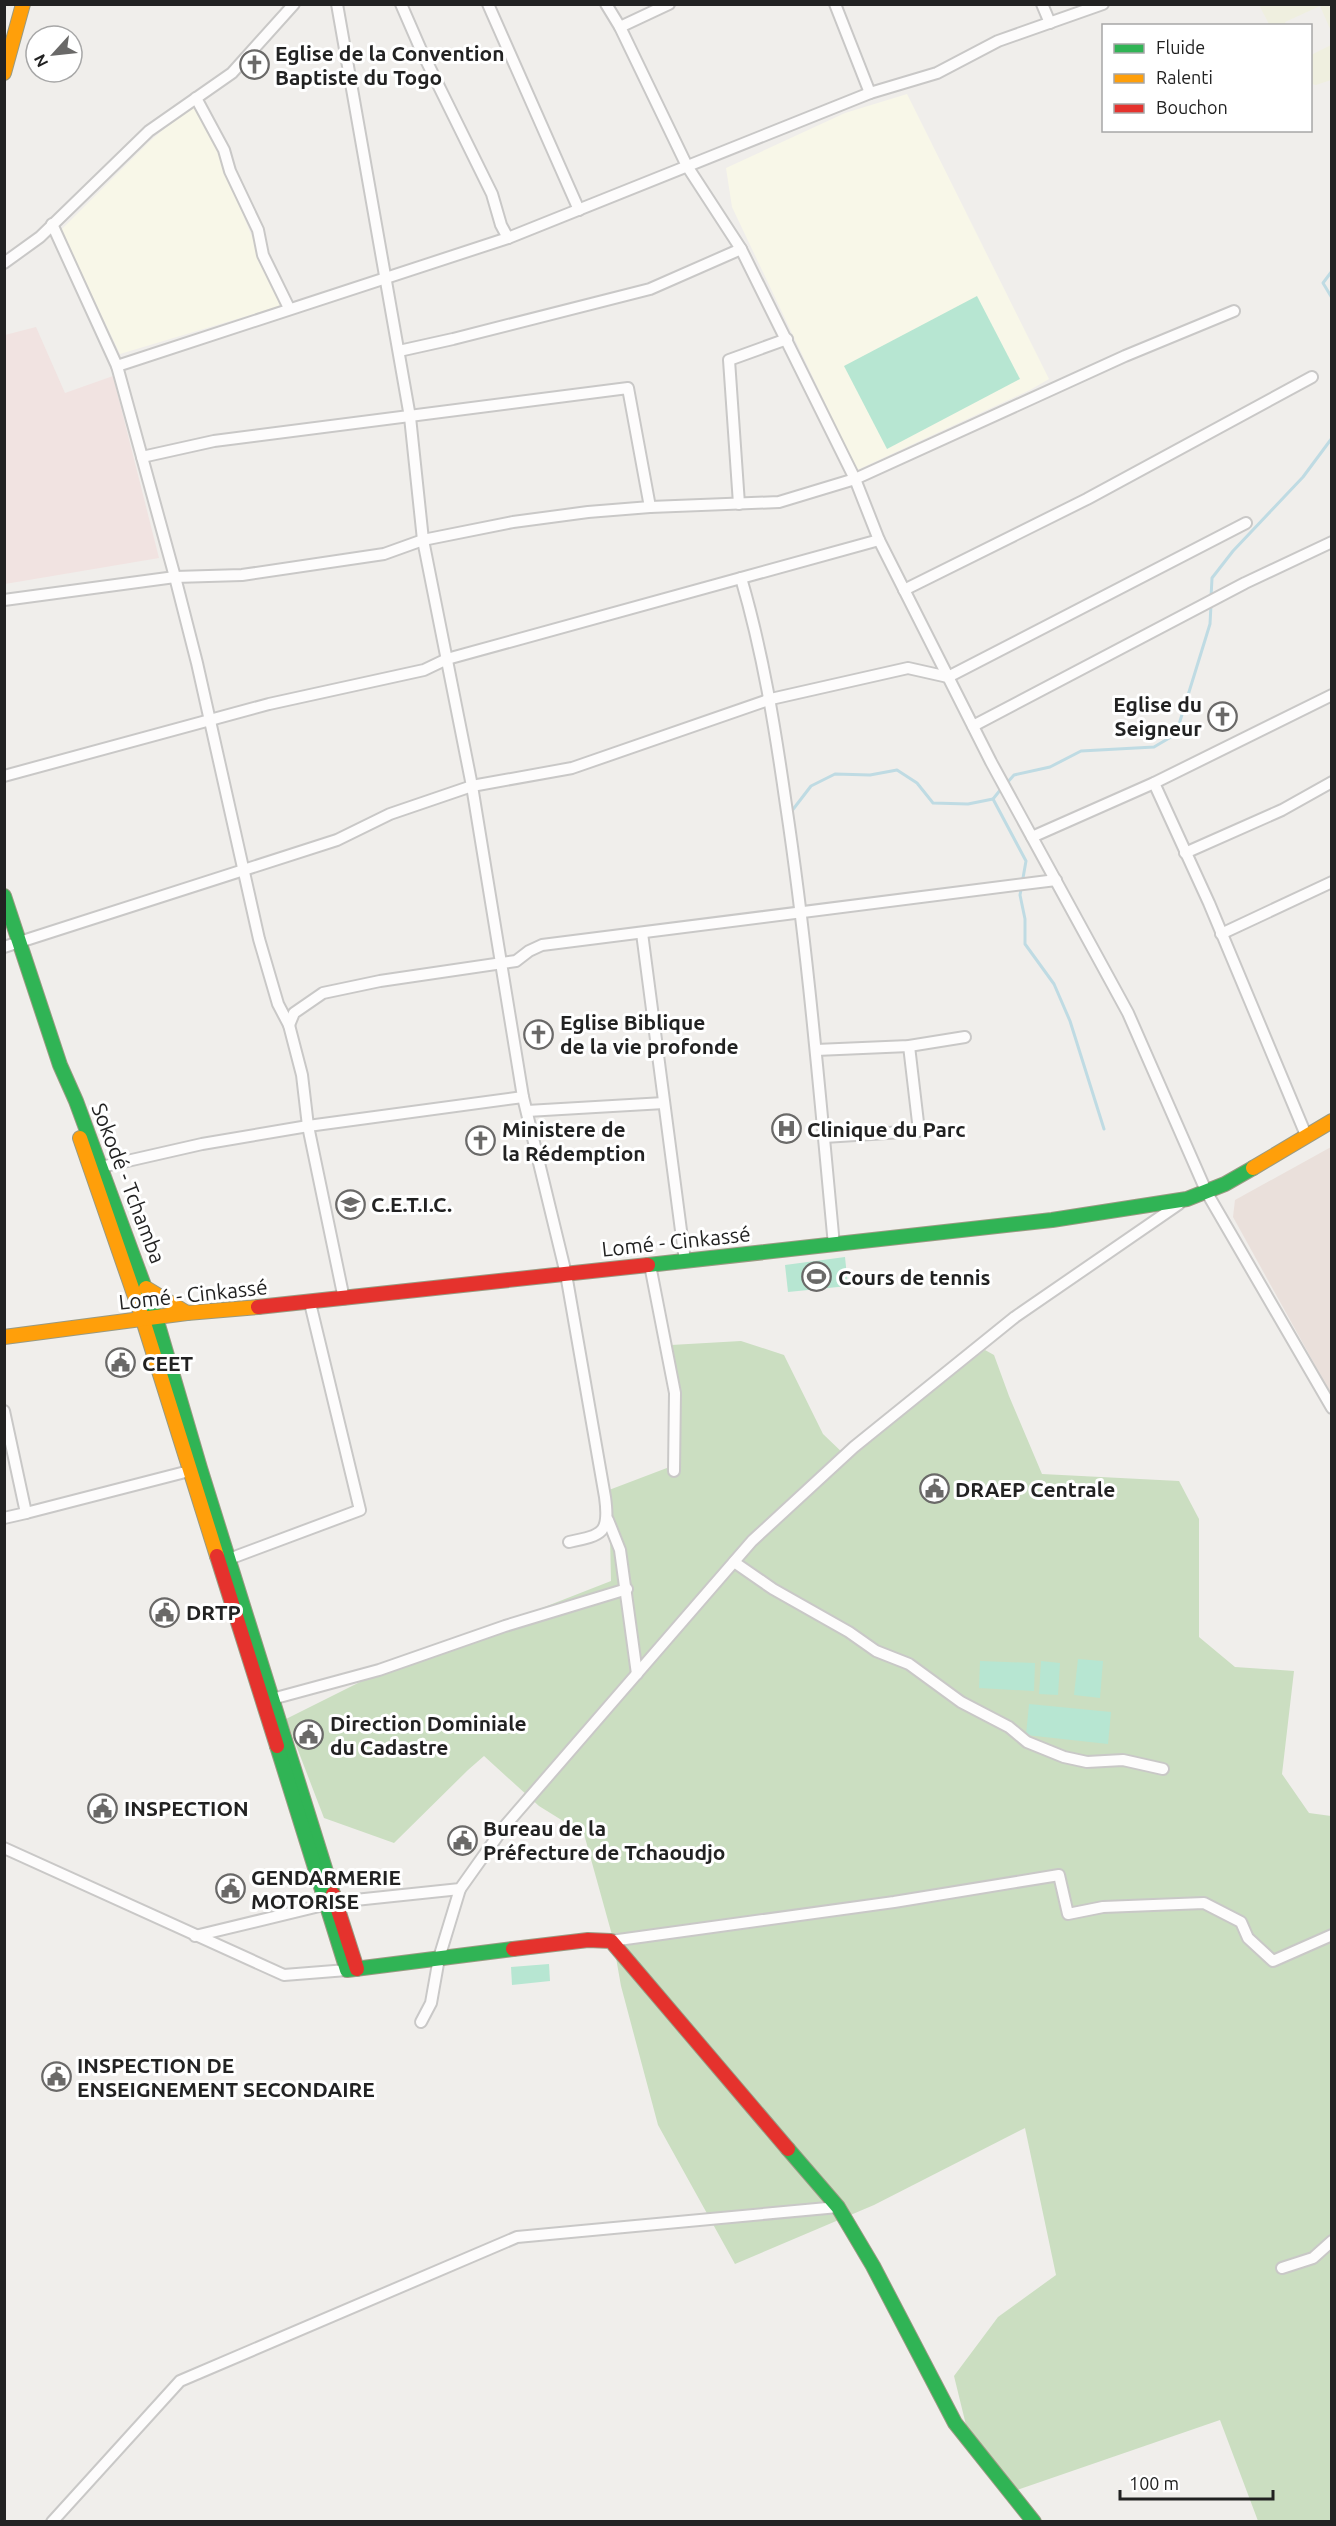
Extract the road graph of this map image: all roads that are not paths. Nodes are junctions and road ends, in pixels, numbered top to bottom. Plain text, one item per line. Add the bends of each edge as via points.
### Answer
1 (23, 4) edge
2 (294, 4) edge
3 (337, 4) edge
4 (401, 4) edge
5 (488, 4) edge
6 (606, 4) edge
7 (669, 4) edge
8 (835, 4) edge
9 (1042, 4) edge
10 (1103, 4) edge
11 (1050, 23) junction
12 (620, 27) junction
13 (4, 73) edge
14 (870, 93) junction
15 (196, 98) junction
16 (687, 166) junction
17 (579, 210) junction
18 (52, 224) junction
19 (508, 238) junction
20 (741, 249) junction
21 (4, 263) edge
22 (387, 279) junction
23 (289, 308) junction
24 (1234, 311) dead end
25 (787, 339) junction
26 (399, 351) junction
27 (117, 366) junction
28 (1312, 377) dead end
29 (410, 417) junction
30 (142, 458) junction
31 (855, 479) junction
32 (739, 504) junction
33 (650, 507) junction
34 (1246, 523) dead end
35 (423, 540) junction
36 (879, 540) junction
37 (1332, 542) edge
38 (175, 577) junction
39 (741, 578) junction
40 (904, 590) junction
41 (4, 600) edge
42 (447, 659) junction
43 (948, 677) junction
44 (1332, 695) edge
45 (771, 699) junction
46 (210, 720) junction
47 (973, 726) junction
48 (4, 776) edge
49 (1332, 782) edge
50 (1154, 783) junction
51 (472, 786) junction
52 (1032, 837) junction
53 (1185, 852) junction
54 (245, 871) junction
55 (1056, 880) junction
56 (1332, 882) edge
57 (4, 897) edge
58 (803, 914) junction
59 (642, 933) junction
60 (1221, 934) junction
61 (19, 944) junction
62 (4, 947) edge
63 (502, 963) junction
64 (289, 1024) junction
65 (965, 1036) dead end
66 (909, 1046) junction
67 (816, 1050) junction
68 (60, 1065) junction
69 (523, 1097) junction
70 (664, 1102) junction
71 (527, 1111) junction
72 (1332, 1121) edge
73 (308, 1126) junction
74 (1306, 1136) junction
75 (824, 1137) junction
76 (101, 1167) junction
77 (1207, 1193) junction
78 (1187, 1199) junction
79 (834, 1245) junction
80 (685, 1261) junction
81 (650, 1265) junction
82 (566, 1274) junction
83 (146, 1288) junction
84 (344, 1299) junction
85 (310, 1303) junction
86 (187, 1313) junction
87 (149, 1319) junction
88 (4, 1337) edge
89 (1332, 1408) edge
90 (4, 1411) edge
91 (196, 1470) junction
92 (674, 1471) dead end
93 (26, 1514) junction
94 (4, 1518) edge
95 (608, 1520) junction
96 (569, 1542) dead end
97 (229, 1558) junction
98 (734, 1562) junction
99 (627, 1589) junction
100 (637, 1674) junction
101 (272, 1699) junction
102 (1163, 1769) dead end
103 (4, 1848) edge
104 (460, 1889) junction
105 (331, 1904) junction
106 (1332, 1935) edge
107 (195, 1936) junction
108 (611, 1941) junction
109 (439, 1958) junction
110 (352, 1970) junction
111 (421, 2022) dead end
112 (838, 2206) junction
113 (1332, 2241) edge
114 (1282, 2268) dead end
115 (52, 2522) edge
116 (1034, 2522) edge

1 - 13 main road
2 - 15 street via 232,73
3 - 22 street
4 - 19 street via 492,194
5 - 17 street
6 - 12 street
7 - 12 street
8 - 14 street
9 - 11 street
10 - 11 street
11 - 14 street via 998,41 937,73
12 - 16 street
14 - 16 street
15 - 18 street via 148,131
15 - 23 street via 225,150 230,171 258,230 263,255
16 - 17 street
16 - 20 street
17 - 19 street
18 - 21 street
18 - 27 street
19 - 22 street
20 - 25 street
20 - 26 street via 650,289
22 - 23 street
22 - 26 street
23 - 27 street
24 - 31 street via 1125,356
25 - 31 street
25 - 32 street via 729,360
26 - 29 street
27 - 30 street
28 - 40 street via 1086,499
29 - 30 street via 214,441
29 - 33 street via 628,388
29 - 35 street
30 - 38 street
31 - 32 street via 779,502
31 - 36 street
32 - 33 street
33 - 35 street via 513,522
34 - 43 street
35 - 38 street via 384,554 242,575
35 - 42 street
36 - 39 street
36 - 40 street
37 - 47 street via 1235,588
38 - 41 street
38 - 46 street
39 - 42 street
39 - 45 street
40 - 43 street
42 - 46 street via 424,670
42 - 51 street
43 - 45 street via 908,668
43 - 47 street
44 - 50 street
45 - 51 street via 572,768
45 - 58 street
46 - 48 street
46 - 54 street
47 - 52 street
49 - 53 street via 1282,810
50 - 52 street
50 - 53 street
51 - 54 street via 390,814 337,840
51 - 63 street
52 - 55 street
53 - 60 street
54 - 61 street
54 - 64 street via 259,939 278,1004
55 - 58 street
55 - 77 street via 1128,1013
56 - 60 street
57 - 61 main road, Sokodé - Tchamba
58 - 59 street
58 - 67 street
59 - 63 street via 542,945 516,961
59 - 70 street
60 - 74 street
61 - 62 street
61 - 68 main road, Sokodé - Tchamba
63 - 64 street via 323,993 294,1013
63 - 69 street
64 - 73 street via 302,1075
65 - 66 street
66 - 67 street
66 - 75 street via 919,1131
67 - 75 street
68 - 76 main road, Sokodé - Tchamba
68 - 87 main road, Sokodé - Tchamba via 69,1104
69 - 71 street
69 - 73 street
70 - 71 street
70 - 80 street
71 - 82 street
72 - 74 main road, Lomé - Cinkassé
73 - 76 street
73 - 84 street
74 - 77 main road, Lomé - Cinkassé
75 - 79 street
76 - 83 main road, Sokodé - Tchamba
77 - 78 main road, Lomé - Cinkassé
77 - 89 street
78 - 79 main road, Lomé - Cinkassé via 1052,1220
78 - 98 street via 1006,1324 854,1447
79 - 80 main road, Lomé - Cinkassé
80 - 81 main road, Lomé - Cinkassé
81 - 82 main road, Lomé - Cinkassé
81 - 92 street via 675,1393
82 - 84 main road, Lomé - Cinkassé
82 - 95 street
83 - 86 main road
83 - 87 main road, Sokodé - Tchamba
84 - 85 main road, Lomé - Cinkassé
85 - 86 main road, Lomé - Cinkassé
85 - 97 street via 360,1510
86 - 87 main road, Lomé - Cinkassé
87 - 88 main road, Lomé - Cinkassé
87 - 91 main road
90 - 93 street
91 - 93 street
91 - 97 main road
91 - 105 main road
93 - 94 street
95 - 96 street via 598,1533
95 - 99 street via 620,1550
97 - 101 main road
98 - 100 street
98 - 102 street via 876,1651 909,1664 1027,1742 1087,1762 1123,1760
99 - 100 street
99 - 101 street via 379,1670
100 - 104 street via 504,1827
101 - 105 main road
103 - 107 street
104 - 105 street
104 - 109 street
105 - 107 street
105 - 110 main road
106 - 108 street via 1273,1961 1248,1938 1241,1922 1204,1903 1103,1907 1068,1914 1059,1875
107 - 110 street via 284,1975
108 - 109 main road via 588,1940
108 - 112 main road
109 - 110 main road
109 - 111 street via 431,2003
112 - 115 street via 517,2237 180,2381
112 - 116 main road via 955,2423
113 - 114 street via 1313,2258

